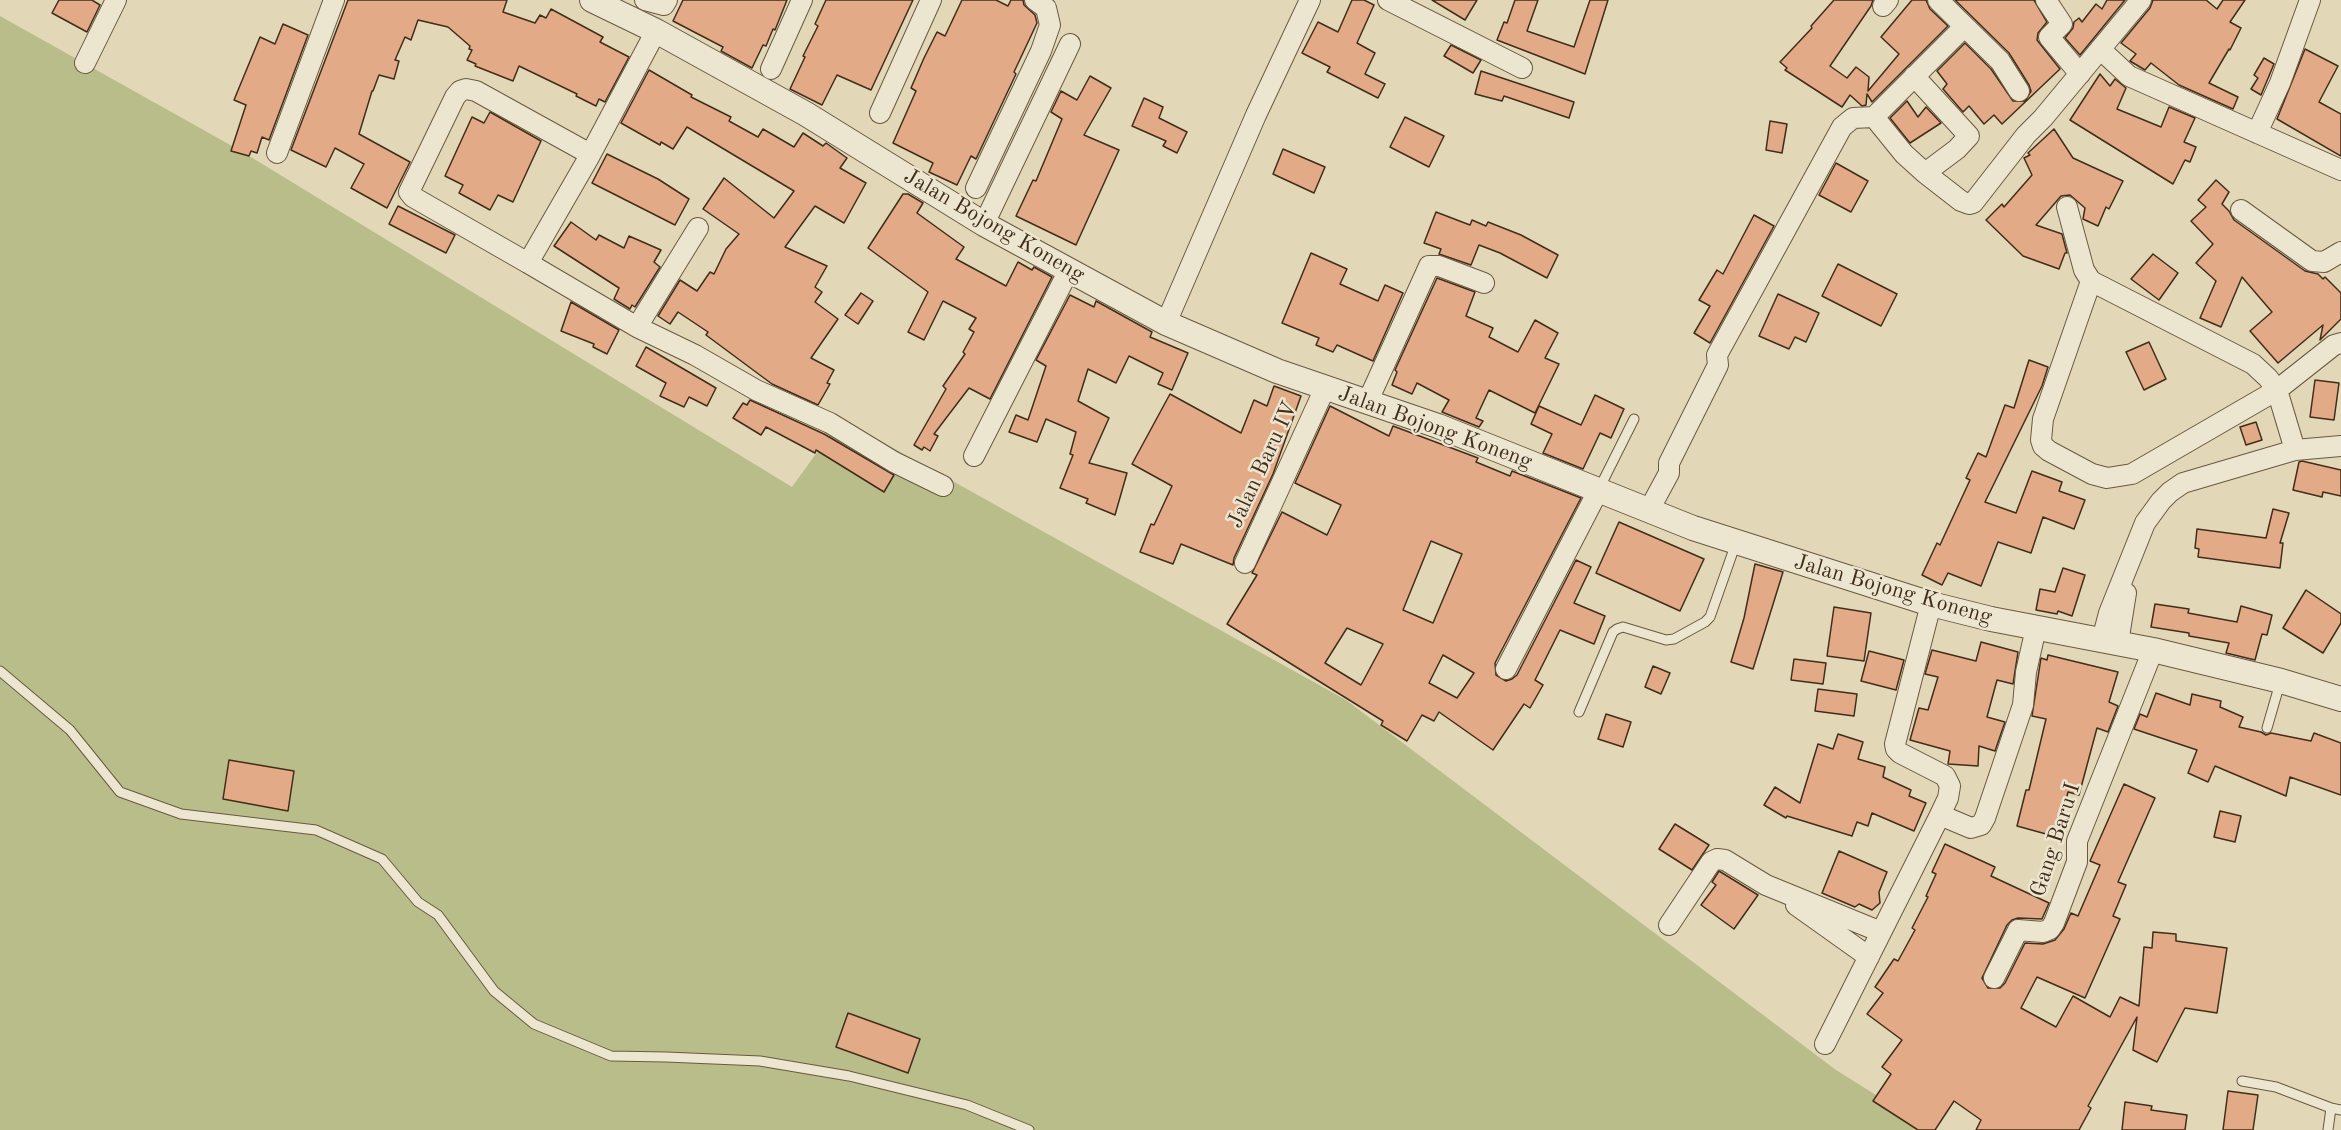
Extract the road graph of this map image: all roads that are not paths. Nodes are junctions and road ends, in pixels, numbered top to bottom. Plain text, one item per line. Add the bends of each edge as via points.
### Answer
1 (116, 0) edge
2 (334, 0) edge
3 (592, 0) edge
4 (645, 0) edge
5 (667, 0) edge
6 (802, 0) edge
7 (931, 0) edge
8 (1035, 0) edge
9 (1310, 0) edge
10 (1388, 0) edge
11 (1938, 0) edge
12 (2046, 0) edge
13 (2141, 0) edge
14 (2310, 0) edge
15 (1964, 27) junction
16 (656, 31) junction
17 (1070, 44) dead end
18 (2100, 50) junction
19 (85, 63) dead end
20 (1522, 68) dead end
21 (771, 69) dead end
22 (2080, 74) junction
23 (1914, 76) junction
24 (2019, 91) dead end
25 (880, 113) dead end
26 (1874, 117) junction
27 (2257, 133) junction
28 (277, 153) dead end
29 (590, 154) junction
30 (2341, 170) edge
31 (1925, 173) junction
32 (976, 188) dead end
33 (2067, 207) dead end
34 (2241, 210) dead end
35 (984, 225) junction
36 (698, 228) dead end
37 (2341, 252) edge
38 (528, 263) junction
39 (1069, 270) junction
40 (2091, 281) junction
41 (1485, 283) dead end
42 (1166, 323) junction
43 (637, 327) junction
44 (2341, 343) edge
45 (1325, 388) junction
46 (2277, 390) junction
47 (1367, 403) junction
48 (1634, 419) dead end
49 (2341, 446) edge
50 (2295, 450) junction
51 (974, 456) dead end
52 (943, 486) dead end
53 (1599, 489) junction
54 (1649, 510) junction
55 (1736, 543) junction
56 (1245, 562) dead end
57 (2130, 563) junction
58 (1931, 604) junction
59 (2042, 629) junction
60 (2110, 642) junction
61 (2153, 650) junction
62 (1506, 669) dead end
63 (0, 671) edge
64 (2281, 681) junction
65 (2341, 699) edge
66 (1579, 712) dead end
67 (2267, 728) dead end
68 (1940, 816) junction
69 (1766, 885) junction
70 (1669, 925) dead end
71 (1881, 932) junction
72 (1869, 957) junction
73 (1994, 978) dead end
74 (1825, 1044) dead end
75 (2242, 1082) dead end
76 (2336, 1109) edge
77 (1029, 1130) edge
78 (2328, 1130) edge

1 - 19 street
2 - 28 street
3 - 16 street, Jalan Bojong Koneng
4 - 5 street via 664,5
6 - 21 street
7 - 25 street
8 - 32 street via 1046,8 1050,25
9 - 42 street
10 - 20 street
11 - 15 street
12 - 22 street via 2062,24 2049,37
13 - 18 street
14 - 27 street
15 - 23 street
15 - 24 street via 2000,61
16 - 29 street
16 - 35 street, Jalan Bojong Koneng via 806,114
17 - 35 street
18 - 22 street
18 - 27 street via 2129,76
22 - 31 street via 1972,203 1961,201
23 - 26 street
23 - 31 street via 1969,136
26 - 31 street
26 - 54 street via 1853,118 1842,127 1717,355 1718,365 1668,463 1669,473
27 - 30 street
29 - 38 street
29 - 38 street via 476,91 466,89 455,97 410,192 412,197
33 - 40 street via 2084,270
34 - 37 street via 2312,261 2324,262
35 - 39 street, Jalan Bojong Koneng
36 - 43 street
38 - 43 street
39 - 42 street, Jalan Bojong Koneng
39 - 51 street
40 - 46 street via 2253,364
40 - 46 street via 2043,419 2041,440 2049,451 2092,474 2107,478 2132,474
41 - 47 street via 1439,266 1428,266
42 - 45 street, Jalan Bojong Koneng
43 - 52 street via 756,390 830,423
44 - 46 street
45 - 47 street, Jalan Bojong Koneng
45 - 56 street, Jalan Baru IV
46 - 50 street
47 - 53 street, Jalan Bojong Koneng via 1438,426
48 - 53 lane
49 - 50 street
50 - 57 street via 2183,483 2170,492 2145,524
53 - 54 street, Jalan Bojong Koneng
53 - 62 street
54 - 55 street, Jalan Bojong Koneng
55 - 58 street, Jalan Bojong Koneng
55 - 66 lane via 1710,617 1666,640 1617,628
57 - 60 street
57 - 60 street via 2109,613
58 - 59 street, Jalan Bojong Koneng
58 - 68 street via 1895,744 1900,753 1945,776 1950,786
59 - 60 street, Jalan Bojong Koneng
59 - 68 street via 2038,674 2023,705 1981,825 1971,828
60 - 61 street, Jalan Bojong Koneng
61 - 64 street, Jalan Bojong Koneng
61 - 73 street, Gang Baru I via 2077,841 2077,862 2054,923 2043,932 2018,930
63 - 77 lane via 70,730 120,792 181,814 316,830 382,859 418,902 438,915 494,991 534,1024 612,1056 760,1061 849,1076 967,1105
64 - 65 street, Jalan Bojong Koneng
64 - 67 lane
68 - 71 street
69 - 70 street via 1717,859 1711,862
69 - 71 street
69 - 72 street
71 - 72 street
72 - 74 street
75 - 76 lane via 2276,1087
76 - 78 lane

